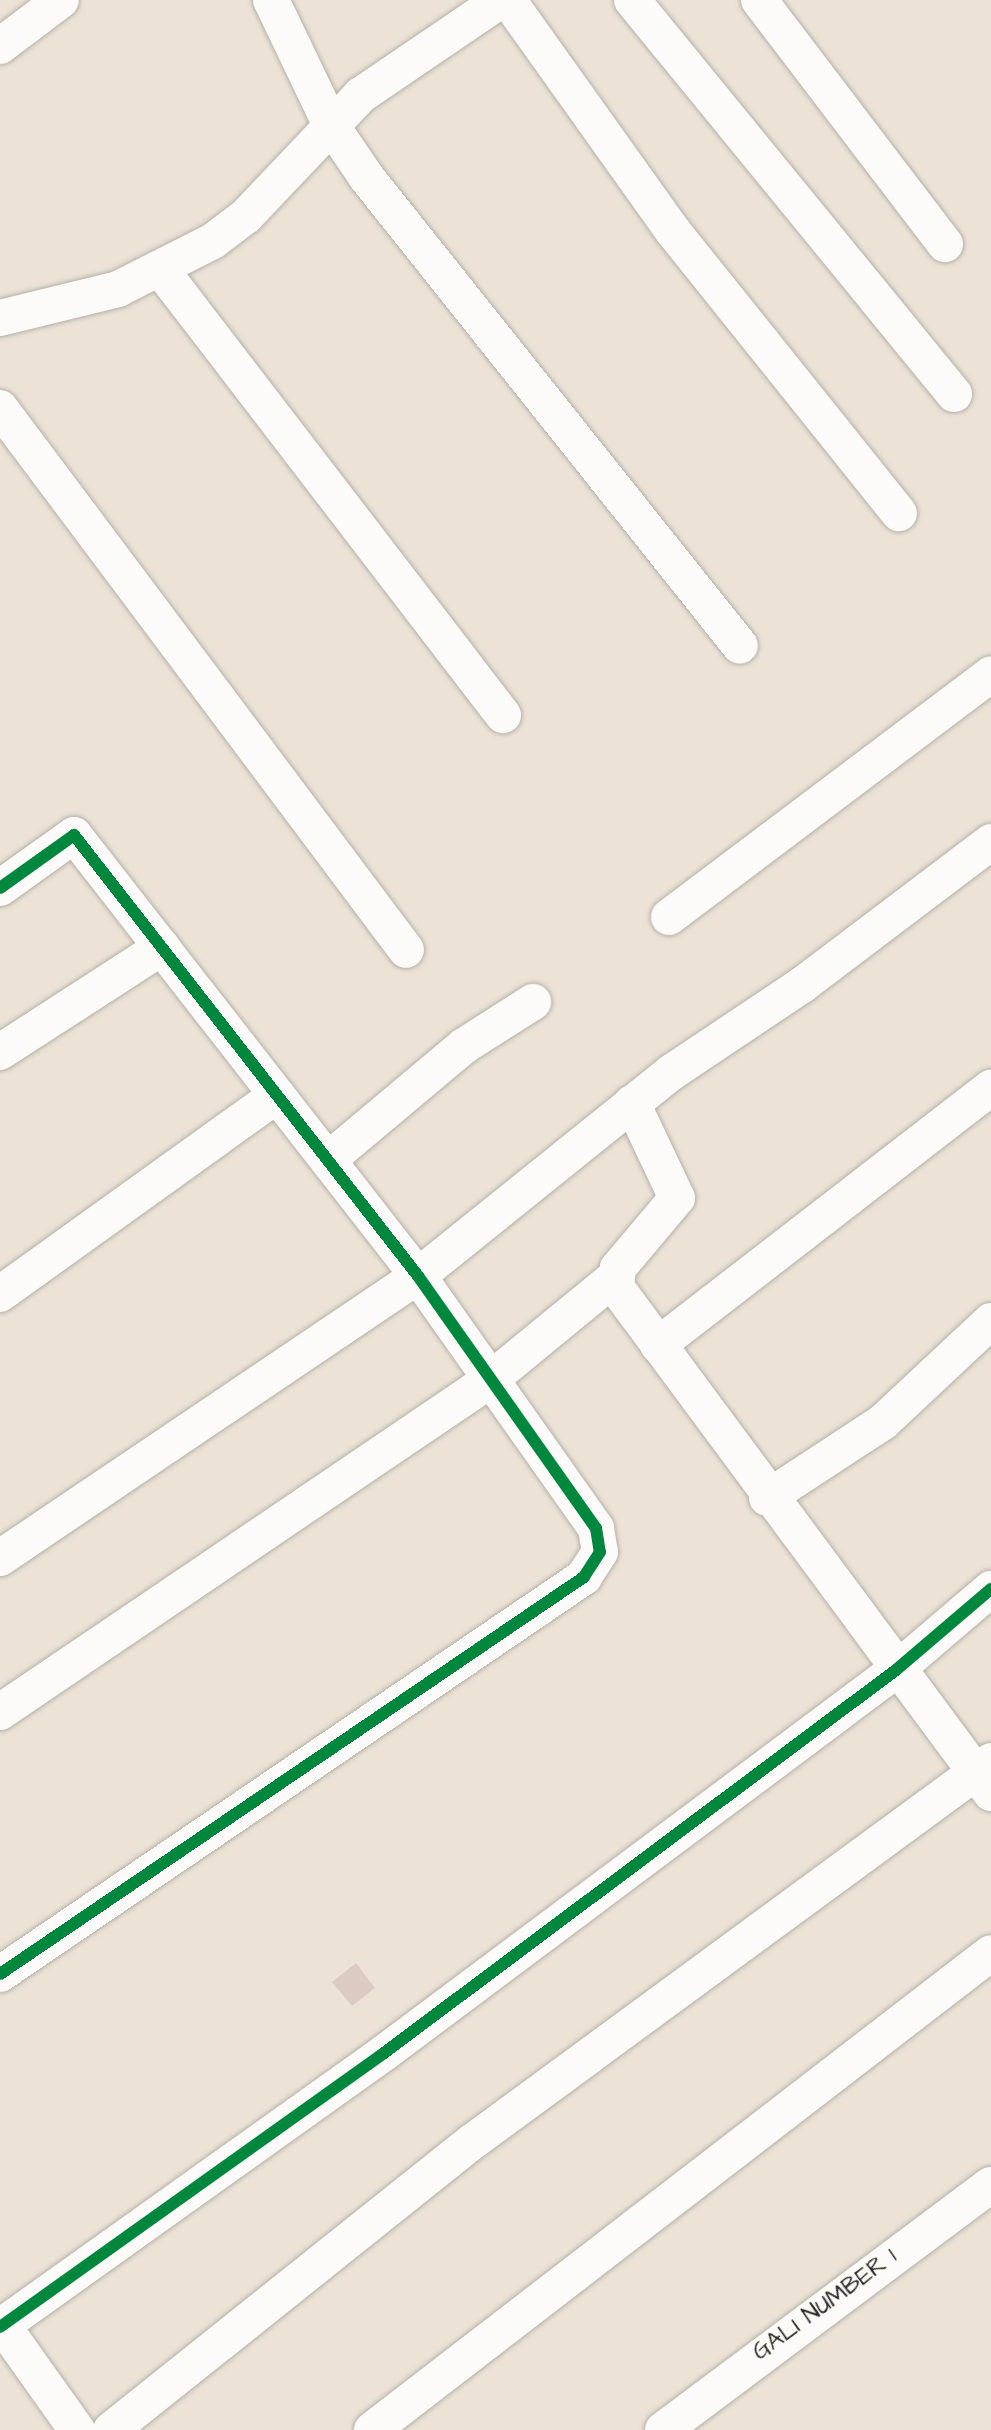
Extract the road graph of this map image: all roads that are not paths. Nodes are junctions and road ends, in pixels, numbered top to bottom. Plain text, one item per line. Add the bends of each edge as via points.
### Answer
1 (61, 0) edge
2 (271, 0) edge
3 (501, 0) edge
4 (508, 0) edge
5 (632, 0) edge
6 (759, 0) edge
7 (0, 46) edge
8 (331, 125) junction
9 (945, 244) dead end
10 (162, 271) junction
11 (0, 318) edge
12 (954, 394) dead end
13 (0, 408) edge
14 (899, 513) dead end
15 (740, 646) dead end
16 (991, 674) edge
17 (503, 715) dead end
18 (991, 842) edge
19 (0, 888) edge
20 (669, 917) dead end
21 (162, 947) junction
22 (406, 950) dead end
23 (533, 1002) dead end
24 (0, 1052) edge
25 (991, 1088) edge
26 (277, 1095) junction
27 (632, 1103) junction
28 (328, 1160) junction
29 (418, 1276) junction
30 (613, 1279) junction
31 (0, 1294) edge
32 (991, 1321) edge
33 (658, 1345) junction
34 (490, 1380) junction
35 (767, 1498) junction
36 (0, 1558) edge
37 (991, 1589) edge
38 (896, 1670) junction
39 (0, 1712) edge
40 (986, 1776) edge
41 (991, 1953) edge
42 (0, 1974) edge
43 (991, 2185) edge
44 (1, 2326) edge
45 (77, 2430) edge
46 (111, 2430) edge
47 (372, 2430) edge
48 (663, 2430) edge

1 - 7 street
2 - 8 street
3 - 8 street via 402,64
4 - 14 street via 672,230
5 - 12 street
6 - 9 street
8 - 10 street via 246,216
8 - 15 street
10 - 11 street via 118,289
10 - 17 street
13 - 22 street
16 - 20 street
18 - 27 street
19 - 21 street via 74,835
21 - 24 street
21 - 26 street
23 - 28 street via 464,1046
25 - 33 street
26 - 28 street
26 - 31 street
27 - 29 street
27 - 30 street via 677,1198
28 - 29 street
29 - 34 street
29 - 36 street
30 - 33 street
30 - 34 street
32 - 35 street via 883,1422
33 - 35 street
34 - 39 street
34 - 42 street via 596,1528 600,1552 589,1570
35 - 38 street
37 - 38 street
38 - 40 street
38 - 44 street via 384,2053
40 - 46 street via 472,2142
41 - 47 street
43 - 48 street, GALI NUMBER 1
44 - 45 street

